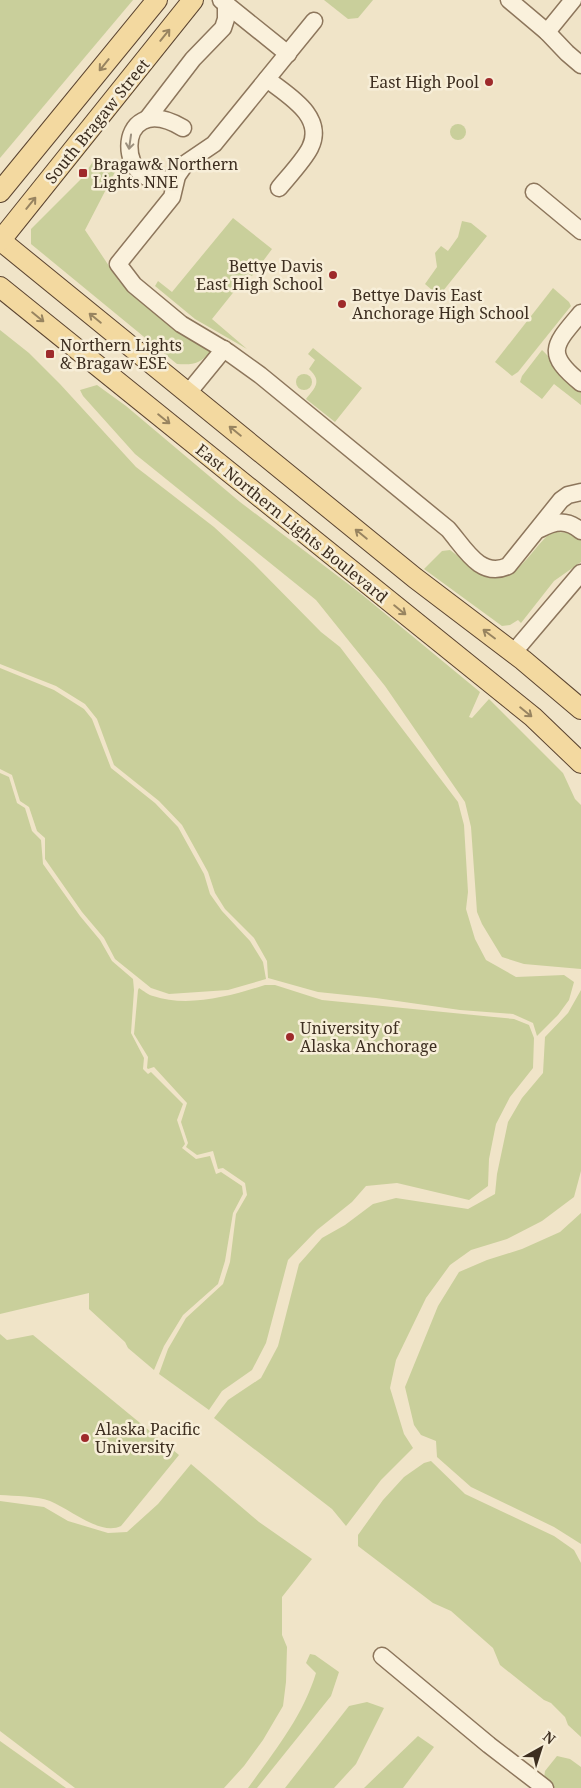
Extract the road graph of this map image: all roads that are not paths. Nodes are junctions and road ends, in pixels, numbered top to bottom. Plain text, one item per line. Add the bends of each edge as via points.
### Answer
1 (156, 0) edge
2 (194, 0) edge
3 (509, 0) edge
4 (573, 0) edge
5 (223, 2) edge
6 (314, 21) dead end
7 (547, 32) junction
8 (288, 54) junction
9 (581, 65) edge
10 (267, 79) junction
11 (147, 119) junction
12 (183, 128) dead end
13 (177, 176) junction
14 (279, 188) dead end
15 (0, 192) edge
16 (534, 192) dead end
17 (581, 231) edge
18 (0, 241) edge
19 (0, 287) edge
20 (581, 312) edge
21 (224, 349) junction
22 (581, 383) edge
23 (188, 393) junction
24 (581, 492) edge
25 (538, 530) junction
26 (581, 530) edge
27 (581, 573) edge
28 (513, 653) junction
29 (581, 709) edge
30 (581, 763) edge
31 (382, 1656) dead end
32 (545, 1788) edge

1 -> 15 main road, South Bragaw Street
18 -> 2 main road, South Bragaw Street
3 - 7 lane
4 - 7 lane
5 - 8 lane
5 - 11 lane via 226,19 223,28 193,59
6 - 8 lane
7 - 9 lane
8 - 10 lane
10 - 13 lane via 214,144 186,163
10 - 14 lane via 306,111 314,131 310,148
11 - 12 lane via 163,119
11 -> 13 lane via 134,129 130,137 128,146 135,167 151,178
13 - 21 lane via 172,197 118,264 134,285 181,324
16 - 17 lane
23 -> 18 main road
19 -> 30 main road, East Northern Lights Boulevard via 533,717
20 - 22 lane via 556,349 562,366
21 - 23 lane
21 - 25 lane via 448,529 481,566 492,569 508,566
28 -> 23 main road via 415,578
24 - 25 lane via 561,500
25 - 26 lane via 559,522
27 - 28 lane
28 - 29 main road
31 - 32 lane

